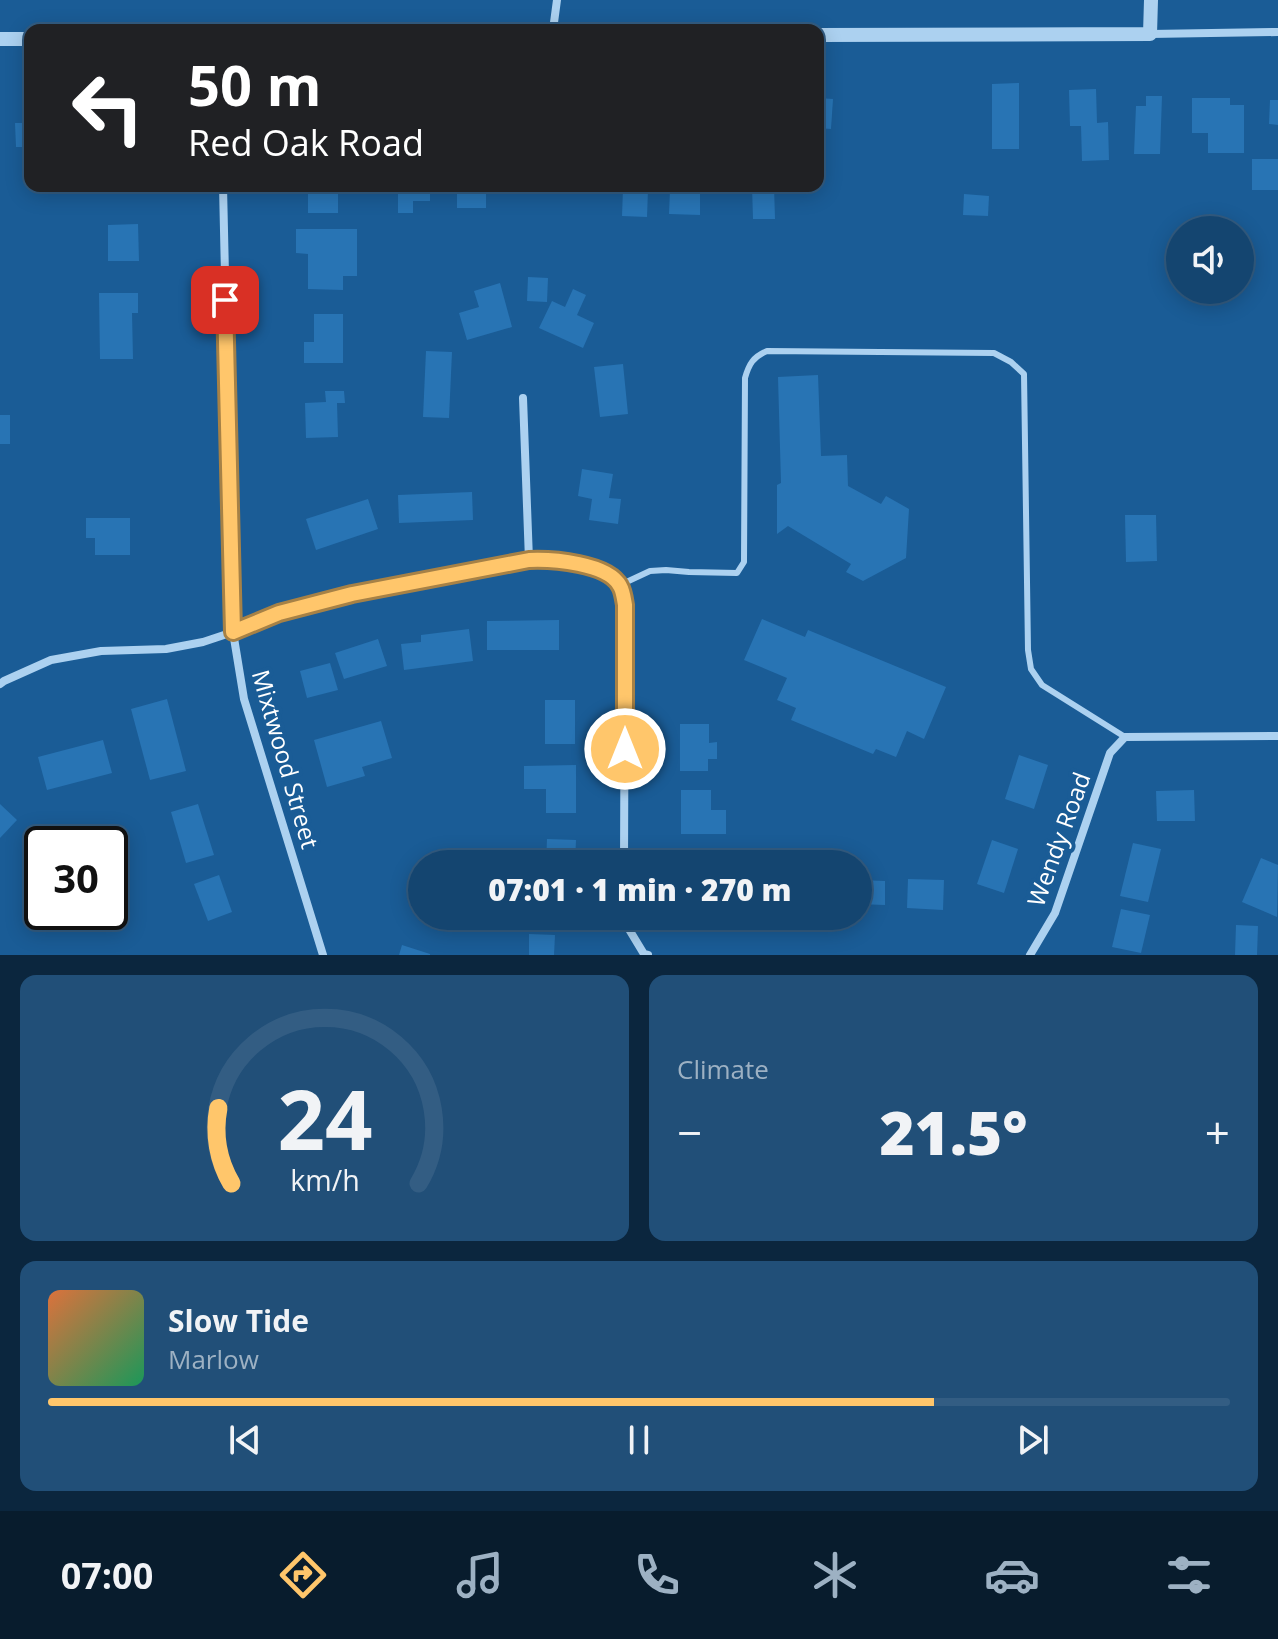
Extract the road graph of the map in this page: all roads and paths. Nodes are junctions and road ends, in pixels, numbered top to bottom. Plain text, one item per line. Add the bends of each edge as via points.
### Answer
1 (557, 0) edge
2 (1151, 0) edge
3 (554, 24) edge
4 (1278, 32) edge
5 (1150, 34) junction
6 (824, 35) edge
7 (0, 39) edge
8 (24, 39) edge
9 (223, 192) edge
10 (523, 398) dead end
11 (529, 560) junction
12 (620, 585) junction
13 (233, 632) junction
14 (0, 684) edge
15 (1278, 736) edge
16 (1125, 737) junction
17 (624, 850) edge
18 (629, 930) edge
19 (323, 955) edge
20 (648, 955) edge
21 (1030, 955) edge

1 - 3 street
2 - 5 street
4 - 5 street
5 - 6 street
7 - 8 street
9 - 13 street, Mixtwood Street
10 - 11 street
11 - 12 street via 590,567 608,573
11 - 13 street via 352,594 279,613
12 - 16 lane via 650,571 737,573 744,562 745,378 755,356 767,351 994,353 1024,374 1031,669 1042,685
12 - 17 street via 625,605
13 - 14 street via 166,649 101,651 51,660
13 - 19 street, Mixtwood Street via 244,699
15 - 16 street
16 - 21 street, Wendy Road via 1110,753 1055,913
18 - 20 street

